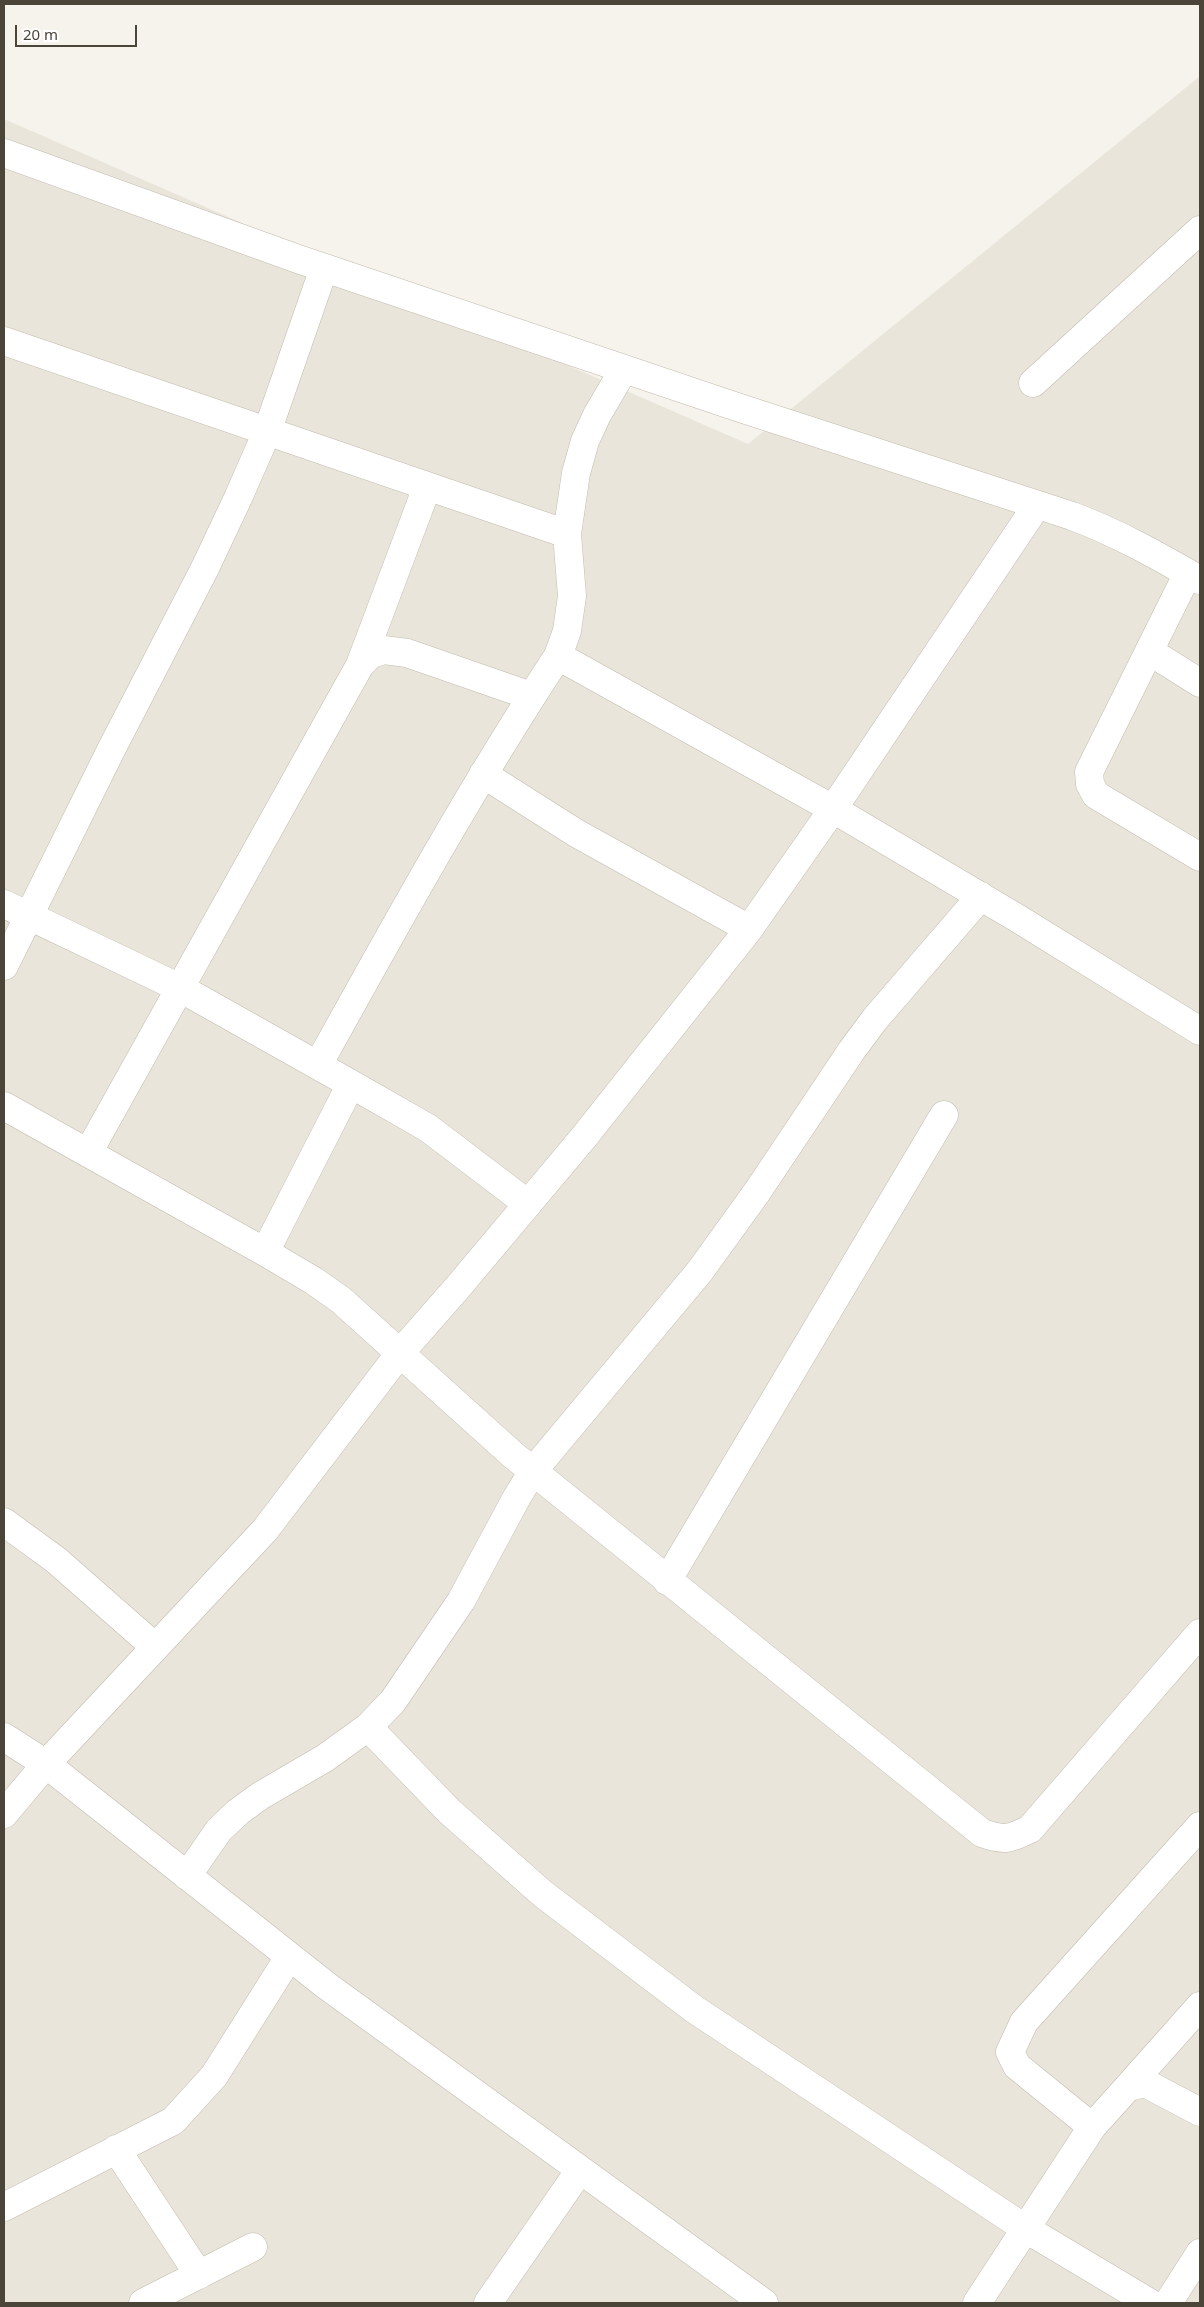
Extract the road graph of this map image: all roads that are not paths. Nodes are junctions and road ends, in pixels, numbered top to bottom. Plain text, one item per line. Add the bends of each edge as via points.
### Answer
1 (4, 153) edge
2 (1200, 230) edge
3 (324, 268) junction
4 (4, 341) edge
5 (624, 369) junction
6 (1033, 383) dead end
7 (267, 432) junction
8 (427, 487) junction
9 (1037, 505) junction
10 (567, 534) junction
11 (1194, 577) edge
12 (1149, 650) junction
13 (558, 656) junction
14 (360, 665) junction
15 (1200, 683) edge
16 (531, 696) junction
17 (483, 774) junction
18 (833, 809) junction
19 (1200, 857) edge
20 (981, 896) junction
21 (4, 904) edge
22 (29, 915) junction
23 (749, 929) junction
24 (4, 966) edge
25 (180, 988) junction
26 (1200, 1031) edge
27 (318, 1065) junction
28 (352, 1084) junction
29 (4, 1106) edge
30 (944, 1115) dead end
31 (88, 1153) junction
32 (528, 1204) junction
33 (264, 1252) junction
34 (400, 1353) junction
35 (533, 1471) junction
36 (4, 1522) edge
37 (667, 1581) junction
38 (1200, 1633) edge
39 (155, 1647) junction
40 (368, 1727) junction
41 (4, 1737) edge
42 (46, 1764) junction
43 (4, 1814) edge
44 (1200, 1826) edge
45 (187, 1876) junction
46 (289, 1957) junction
47 (1200, 2006) edge
48 (1128, 2087) junction
49 (1200, 2112) edge
50 (1092, 2126) junction
51 (116, 2150) junction
52 (580, 2170) junction
53 (4, 2207) edge
54 (1026, 2229) junction
55 (253, 2247) dead end
56 (1200, 2253) edge
57 (199, 2275) junction
58 (143, 2303) edge
59 (488, 2303) edge
60 (764, 2303) edge
61 (977, 2303) edge
62 (1150, 2303) edge
63 (1168, 2303) edge

1 - 3 street
2 - 6 street
3 - 5 street
3 - 7 street
4 - 7 street
5 - 9 street
5 - 10 street via 585,442 576,473
7 - 8 street
7 - 22 street via 206,568
8 - 10 street
8 - 14 street
9 - 11 street via 1105,528
9 - 18 street
10 - 13 street via 572,596 567,631
11 - 12 street
12 - 15 street
12 - 19 street via 1094,758 1089,772 1090,784 1096,795 1110,805
13 - 16 street
13 - 18 street
14 - 16 street via 371,654 384,650 407,653
14 - 25 street
16 - 17 street
17 - 23 street via 582,837
17 - 27 street via 391,931
18 - 20 street
18 - 23 street
20 - 26 street
20 - 35 street via 852,1050 700,1271
21 - 22 street
22 - 24 street
22 - 25 street
23 - 32 street
25 - 27 street
25 - 31 street
27 - 28 street
28 - 32 street via 428,1128
28 - 33 street
29 - 31 street
30 - 37 street
31 - 33 street
32 - 34 street
33 - 34 street via 340,1300
34 - 35 street
34 - 39 street via 265,1530
35 - 37 street
35 - 40 street via 461,1601 393,1701
36 - 39 street via 56,1560
37 - 38 street via 954,1812 982,1833 997,1839 1011,1838 1030,1829
39 - 42 street
40 - 45 street via 238,1812 219,1830
40 - 54 street via 449,1811 543,1894 694,2009
41 - 42 street
42 - 43 street
42 - 45 street
44 - 50 street via 1024,2022 1010,2052 1017,2066
45 - 46 street
46 - 51 street via 214,2076 174,2121
46 - 52 street
47 - 48 street
48 - 49 street via 1145,2084
48 - 50 street
50 - 54 street
51 - 53 street
51 - 57 street
52 - 59 street
52 - 60 street
54 - 61 street
54 - 62 street
55 - 57 street
56 - 63 street
57 - 58 street

